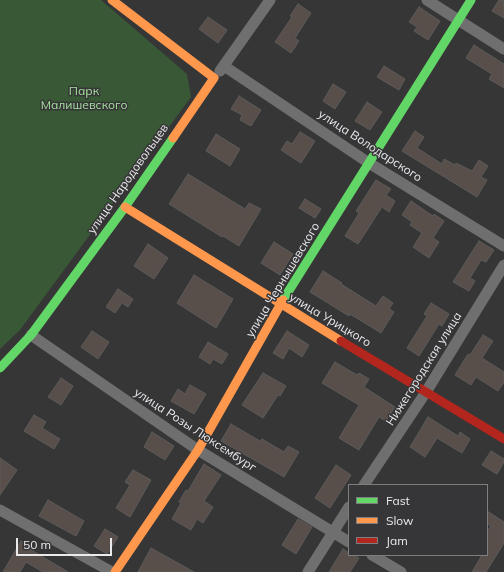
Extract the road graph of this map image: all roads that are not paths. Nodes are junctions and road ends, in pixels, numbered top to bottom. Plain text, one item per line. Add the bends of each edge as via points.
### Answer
1 (112, 0) edge
2 (270, 0) edge
3 (427, 0) edge
4 (471, 0) edge
5 (458, 20) junction
6 (504, 49) edge
7 (224, 66) junction
8 (214, 78) junction
9 (369, 163) junction
10 (125, 207) junction
11 (504, 246) edge
12 (504, 265) edge
13 (281, 304) junction
14 (31, 335) junction
15 (0, 368) edge
16 (426, 392) junction
17 (504, 439) edge
18 (198, 450) junction
19 (365, 484) edge
20 (348, 508) edge
21 (0, 510) edge
22 (332, 532) junction
23 (348, 541) edge
24 (374, 556) edge
25 (113, 572) edge
26 (308, 572) edge
27 (401, 572) edge

1 - 8 street
2 - 7 street, улица Народовольцев
3 - 5 street
4 - 5 street, улица Чернышевского
5 - 6 street
5 - 9 street, улица Чернышевского
7 - 8 street, улица Народовольцев
7 - 9 street, улица Володарского
8 - 10 street, улица Народовольцев
9 - 11 street, улица Володарского
9 - 13 street, улица Чернышевского
10 - 13 street, улица Урицкого
10 - 14 street, улица Народовольцев
12 - 16 street, Нижегородская улица
13 - 16 street, улица Урицкого
13 - 18 street, улица Чернышевского
14 - 15 street, улица Народовольцев
14 - 18 street, улица Розы Люксембург
16 - 17 street, улица Урицкого
16 - 19 street, Нижегородская улица
18 - 22 street, улица Розы Люксембург
18 - 25 street, улица Чернышевского
20 - 22 street
21 - 25 street
22 - 23 street, улица Розы Люксембург
22 - 26 street
24 - 27 street

